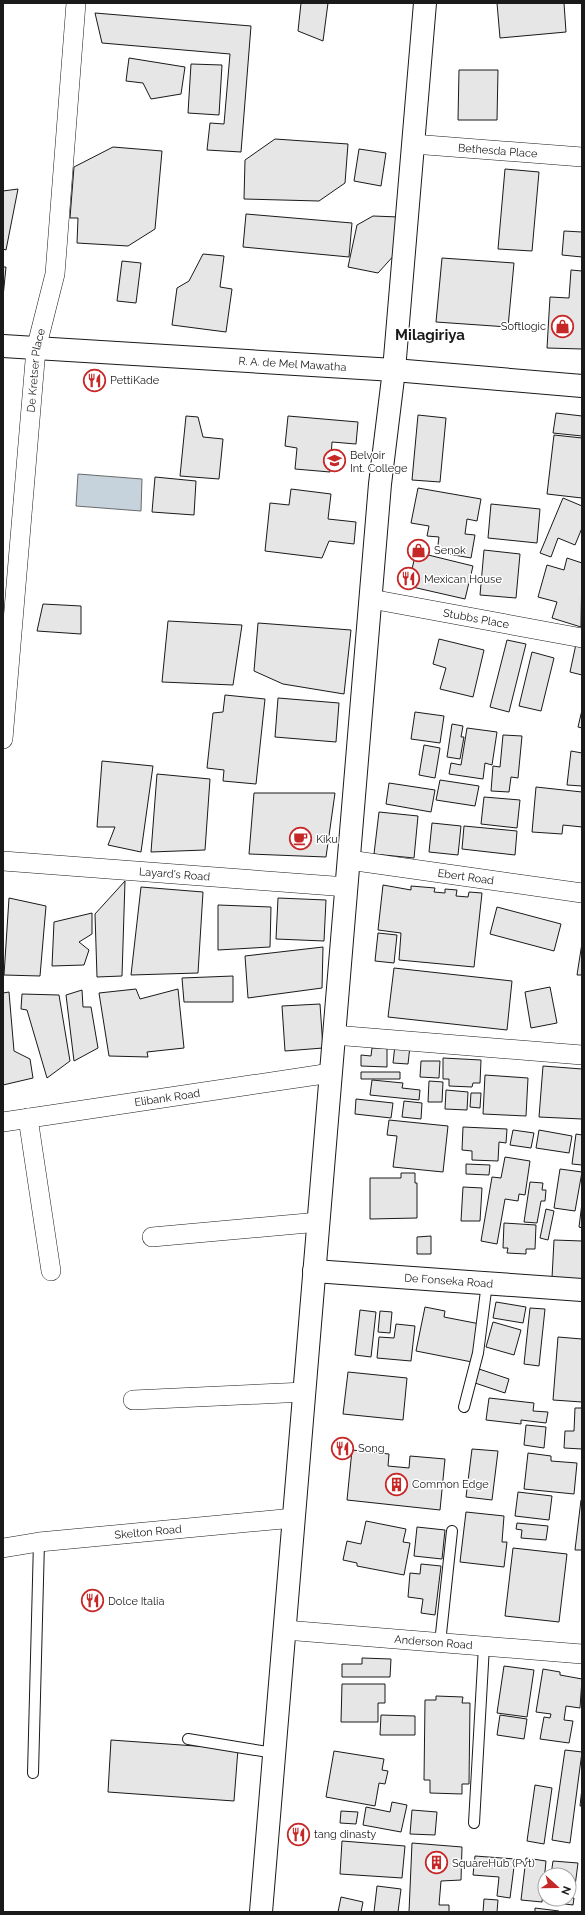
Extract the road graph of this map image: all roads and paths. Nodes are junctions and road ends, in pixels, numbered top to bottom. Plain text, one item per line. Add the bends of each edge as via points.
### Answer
1 (76, 3) edge
2 (425, 3) edge
3 (414, 144) junction
4 (582, 157) edge
5 (3, 346) edge
6 (36, 349) junction
7 (394, 370) junction
8 (582, 386) edge
9 (371, 598) junction
10 (582, 638) edge
11 (3, 739) edge
12 (349, 860) junction
13 (3, 861) edge
14 (347, 887) junction
15 (582, 893) edge
16 (334, 1035) junction
17 (582, 1055) edge
18 (331, 1073) junction
19 (28, 1118) junction
20 (3, 1122) edge
21 (319, 1222) junction
22 (152, 1237) dead end
23 (50, 1271) dead end
24 (314, 1271) junction
25 (487, 1283) junction
26 (582, 1290) edge
27 (305, 1392) junction
28 (133, 1400) dead end
29 (464, 1407) dead end
30 (294, 1518) junction
31 (452, 1531) dead end
32 (39, 1542) junction
33 (3, 1548) edge
34 (284, 1630) junction
35 (440, 1643) junction
36 (484, 1646) junction
37 (582, 1654) edge
38 (188, 1739) dead end
39 (274, 1753) junction
40 (33, 1773) dead end
41 (474, 1823) dead end
42 (260, 1912) edge

1 - 6 street, De Kretser Place via 55,274
2 - 3 main road
3 - 4 street, Bethesda Place
3 - 7 main road
5 - 6 main road, R. A. de Mel Mawatha
6 - 7 main road, R. A. de Mel Mawatha
6 - 11 street, De Kretser Place
7 - 8 main road, R. A. de Mel Mawatha
7 - 9 main road via 380,484
9 - 10 street, Stubbs Place
9 - 12 main road
12 - 14 main road
12 - 15 street, Ebert Road
13 - 14 street, Layard's Road
14 - 16 main road
16 - 17 street
16 - 18 main road
18 - 19 street, Elibank Road
18 - 21 main road
19 - 20 street, Elibank Road
19 - 23 street
21 - 22 street
21 - 24 main road
24 - 25 main road, De Fonseka Road
24 - 27 main road
25 - 26 main road, De Fonseka Road
25 - 29 lane via 478,1353
27 - 28 street
27 - 30 main road
30 - 32 street, Skelton Road
30 - 34 main road
31 - 35 lane
32 - 33 street, Skelton Road
32 - 40 lane
34 - 35 street, Anderson Road
34 - 39 main road
35 - 36 street, Anderson Road
36 - 37 street, Anderson Road
36 - 41 lane
38 - 39 lane
39 - 42 main road

